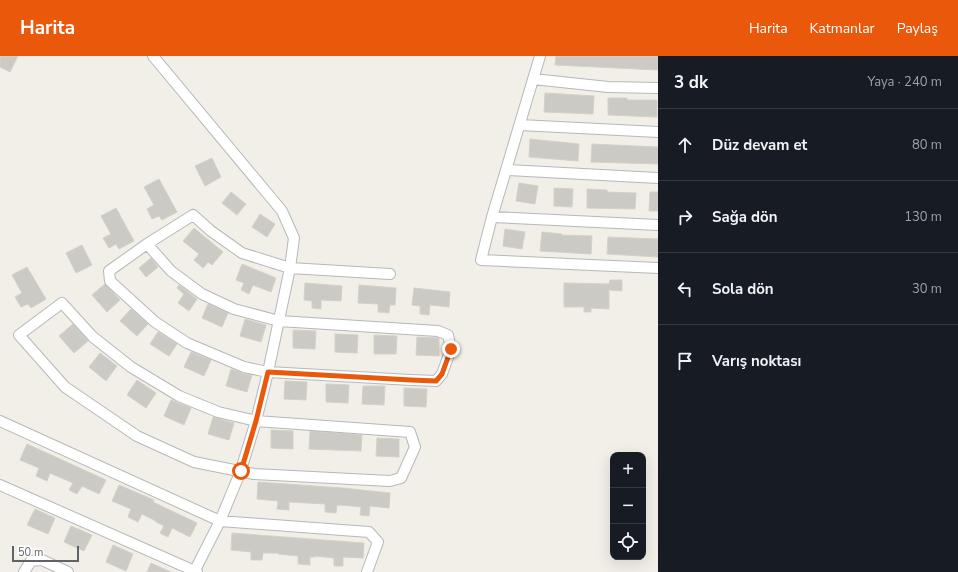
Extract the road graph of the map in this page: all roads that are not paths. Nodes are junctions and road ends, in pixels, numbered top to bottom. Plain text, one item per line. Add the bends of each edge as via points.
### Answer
1 (153, 56) edge
2 (540, 56) edge
3 (533, 79) junction
4 (658, 88) edge
5 (520, 125) junction
6 (658, 132) edge
7 (506, 170) junction
8 (658, 178) edge
9 (492, 217) junction
10 (658, 225) edge
11 (147, 244) junction
12 (290, 268) junction
13 (658, 268) edge
14 (390, 274) dead end
15 (279, 321) junction
16 (268, 372) junction
17 (0, 421) edge
18 (256, 421) junction
19 (241, 471) junction
20 (0, 485) edge
21 (220, 521) junction
22 (24, 572) edge
23 (68, 572) edge
24 (195, 572) edge
25 (367, 572) edge

1 - 12 street via 282,211 294,238
2 - 3 street
3 - 4 street via 608,87
3 - 5 street
5 - 6 street
5 - 7 street
7 - 8 street
7 - 9 street
9 - 10 street
9 - 13 street via 481,260
11 - 12 street via 193,215 242,253
11 - 15 street via 171,271 202,294 234,308
11 - 16 street via 109,271 110,281 155,322 187,342 244,367
12 - 14 street
12 - 15 street
15 - 16 street
15 - 16 street via 438,330 448,335 451,349 442,374 436,381
16 - 18 street
17 - 21 street
18 - 19 street
18 - 19 street via 410,432 415,447 401,478 390,481 254,474
18 - 19 street via 218,412 178,396 131,367 93,337 62,303 19,335 65,387 137,436 194,462
19 - 21 street
20 - 24 street
21 - 24 street
21 - 25 street via 369,532 378,542
22 - 23 street via 31,561 42,560

